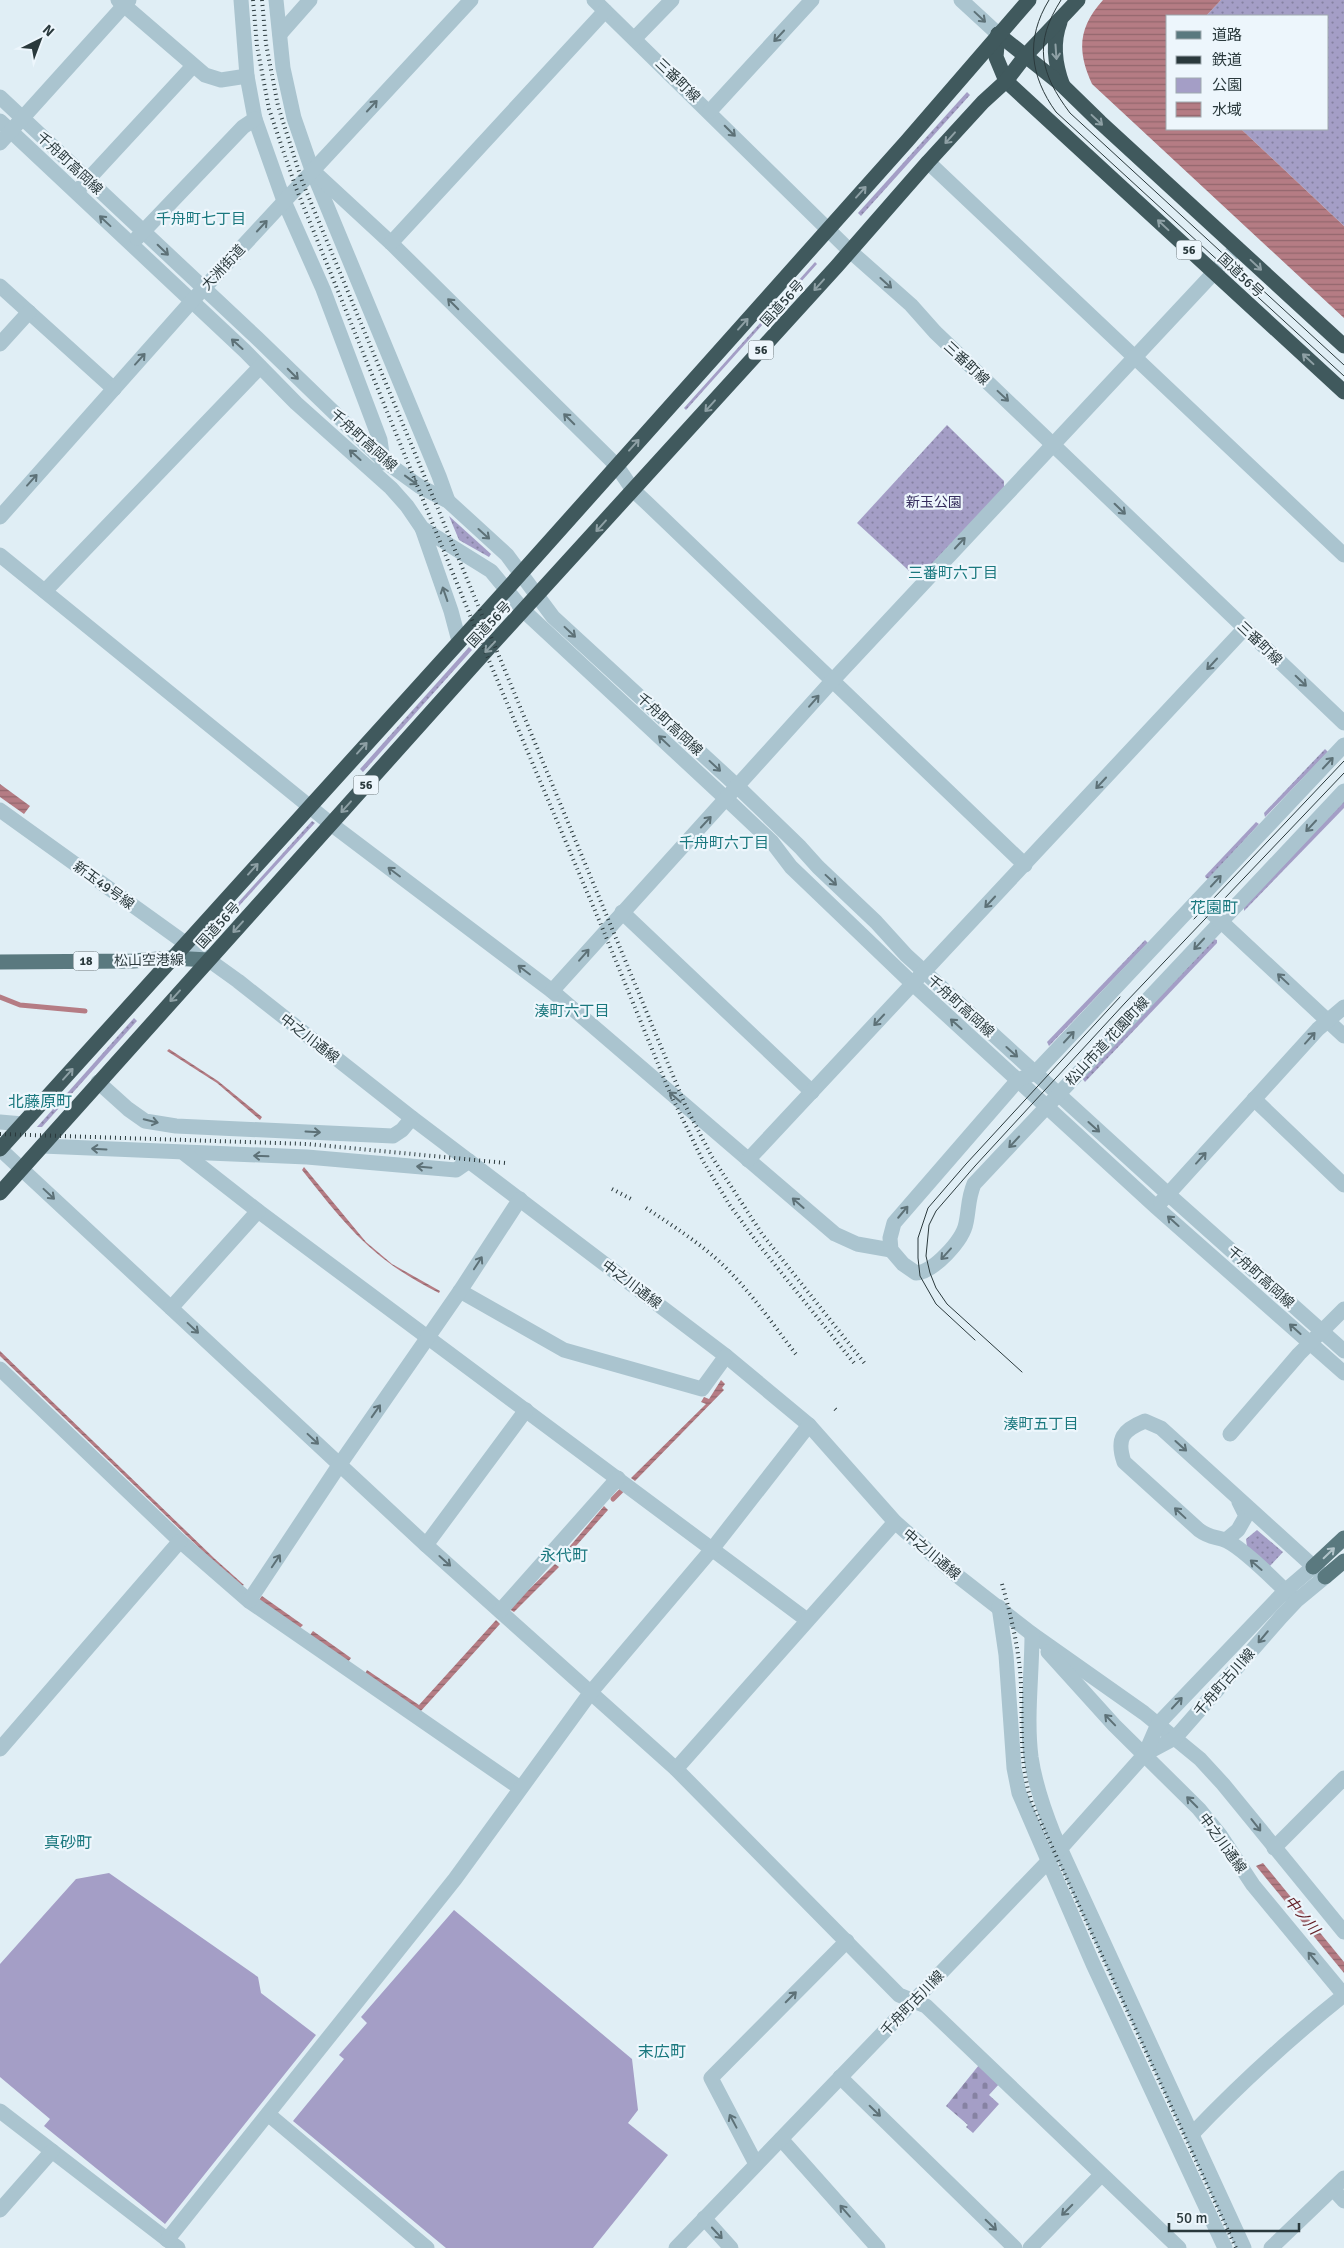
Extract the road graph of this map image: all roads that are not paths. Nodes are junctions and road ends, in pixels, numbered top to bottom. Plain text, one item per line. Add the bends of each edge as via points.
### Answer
1 (241, 0) edge
2 (276, 0) edge
3 (310, 0) edge
4 (471, 0) edge
5 (594, 0) edge
6 (672, 0) edge
7 (812, 0) edge
8 (961, 0) edge
9 (1029, 0) edge
10 (1078, 0) edge
11 (124, 2) edge
12 (605, 11) junction
13 (1062, 18) junction
14 (280, 34) junction
15 (998, 34) junction
16 (635, 38) junction
17 (1026, 55) junction
18 (193, 66) junction
19 (247, 76) junction
20 (1006, 81) junction
21 (1063, 86) junction
22 (0, 97) edge
23 (710, 111) junction
24 (23, 118) junction
25 (255, 119) junction
26 (5, 126) edge
27 (0, 143) edge
28 (928, 162) junction
29 (312, 170) junction
30 (88, 180) junction
31 (76, 193) junction
32 (284, 201) junction
33 (828, 228) junction
34 (143, 232) junction
35 (391, 243) junction
36 (131, 245) junction
37 (1237, 248) junction
38 (850, 250) junction
39 (1214, 273) junction
40 (0, 286) edge
41 (203, 288) junction
42 (191, 302) junction
43 (29, 312) junction
44 (0, 344) edge
45 (1344, 346) edge
46 (1134, 358) junction
47 (260, 367) junction
48 (114, 389) junction
49 (1344, 392) edge
50 (1054, 444) junction
51 (383, 460) junction
52 (616, 465) junction
53 (376, 475) junction
54 (633, 490) junction
55 (448, 501) junction
56 (0, 516) edge
57 (422, 528) junction
58 (0, 555) edge
59 (1344, 555) edge
60 (521, 573) junction
61 (506, 589) junction
62 (45, 591) junction
63 (537, 596) junction
64 (524, 612) junction
65 (1245, 628) junction
66 (459, 641) junction
67 (833, 680) junction
68 (1344, 722) edge
69 (1344, 745) edge
70 (738, 787) junction
71 (1344, 791) edge
72 (727, 799) junction
73 (309, 806) junction
74 (0, 810) edge
75 (331, 824) junction
76 (1026, 865) junction
77 (1198, 900) junction
78 (622, 912) junction
79 (1221, 921) junction
80 (185, 944) junction
81 (172, 958) junction
82 (208, 960) junction
83 (0, 962) edge
84 (924, 973) junction
85 (913, 984) junction
86 (552, 992) junction
87 (1344, 1007) edge
88 (1329, 1021) junction
89 (1344, 1036) edge
90 (1035, 1073) junction
91 (1018, 1080) junction
92 (98, 1082) junction
93 (812, 1092) junction
94 (1058, 1094) junction
95 (1254, 1099) junction
96 (1047, 1106) junction
97 (412, 1118) junction
98 (0, 1122) edge
99 (23, 1124) junction
100 (42, 1146) junction
101 (0, 1149) edge
102 (185, 1154) junction
103 (748, 1160) junction
104 (469, 1161) junction
105 (22, 1169) junction
106 (1344, 1185) edge
107 (0, 1193) edge
108 (1168, 1194) junction
109 (520, 1199) junction
110 (1156, 1207) junction
111 (258, 1211) junction
112 (891, 1250) junction
113 (460, 1291) junction
114 (171, 1308) junction
115 (1344, 1310) edge
116 (1322, 1331) junction
117 (428, 1337) junction
118 (1310, 1343) junction
119 (1344, 1351) edge
120 (726, 1356) junction
121 (0, 1370) edge
122 (1344, 1374) edge
123 (526, 1410) junction
124 (809, 1426) junction
125 (1230, 1434) dead end
126 (340, 1464) junction
127 (618, 1478) junction
128 (1238, 1498) junction
129 (895, 1522) junction
130 (1344, 1538) edge
131 (1226, 1540) junction
132 (180, 1541) junction
133 (426, 1545) junction
134 (713, 1548) junction
135 (1344, 1561) edge
136 (1313, 1567) junction
137 (1324, 1578) junction
138 (1284, 1591) junction
139 (249, 1601) junction
140 (1296, 1601) junction
141 (999, 1607) junction
142 (500, 1611) junction
143 (808, 1620) junction
144 (1032, 1634) junction
145 (591, 1692) junction
146 (1158, 1724) junction
147 (1175, 1738) junction
148 (0, 1749) edge
149 (1144, 1754) junction
150 (676, 1769) junction
151 (1344, 1778) edge
152 (520, 1788) junction
153 (1061, 1848) junction
154 (1274, 1848) junction
155 (1048, 1862) junction
156 (1344, 1932) edge
157 (847, 1941) junction
158 (1344, 1995) edge
159 (913, 2001) junction
160 (840, 2077) junction
161 (0, 2111) edge
162 (268, 2114) junction
163 (1193, 2134) junction
164 (781, 2139) junction
165 (52, 2151) junction
166 (756, 2164) junction
167 (1101, 2175) junction
168 (1339, 2183) edge
169 (1344, 2201) edge
170 (0, 2210) edge
171 (704, 2218) junction
172 (172, 2244) edge
173 (427, 2248) edge
174 (676, 2248) edge
175 (731, 2248) edge
176 (878, 2248) edge
177 (1014, 2248) edge
178 (1030, 2248) edge
179 (1179, 2248) edge
180 (1225, 2248) edge
181 (1244, 2248) edge
182 (1271, 2248) edge

1 - 19 street
2 - 14 street
3 - 14 street
29 -> 4 street, 大洲街道
5 - 12 street, 三番町線
6 - 16 street
7 -> 23 street
8 -> 15 street
9 - 15 highway
10 - 13 highway
11 - 18 street
11 - 24 street
12 - 16 street, 三番町線
12 - 35 street
13 - 17 highway
13 -> 21 highway via 1055,48
14 - 29 street via 282,68 294,118
15 - 17 highway, 国道56号 / 56
15 - 20 highway, 国道56号 / 56 via 996,57
33 -> 15 highway, 国道56号 / 56
16 - 23 street, 三番町線
17 - 20 highway, 国道56号 / 56
17 - 21 highway, 国道56号 / 56
18 - 19 street via 205,75 221,80
18 - 30 street
19 - 25 street
20 -> 28 highway, 国道56号 / 56
39 -> 20 highway, 国道56号 / 56
21 -> 37 highway, 国道56号 / 56
22 - 24 street, 千舟町高岡線
23 -> 33 street, 三番町線
24 - 26 street
24 - 30 street, 千舟町高岡線
25 - 32 street
25 - 34 street via 242,127
26 - 27 street
26 - 31 street, 千舟町高岡線
28 - 38 highway, 国道56号 / 56
28 - 46 street
29 - 32 street, 大洲街道
29 - 35 street
29 - 55 street
30 - 31 street
30 - 34 street, 千舟町高岡線
36 -> 31 street, 千舟町高岡線
41 -> 32 street, 大洲街道
32 - 51 street via 323,290 380,440
33 - 38 street, 三番町線
52 -> 33 highway, 国道56号 / 56
34 - 36 street
34 -> 41 street, 千舟町高岡線
52 -> 35 street
36 - 42 street, 千舟町高岡線
37 - 39 street
37 -> 45 highway, 国道56号 / 56
38 -> 50 street, 三番町線
38 -> 54 highway, 国道56号 / 56
39 - 46 street
49 -> 39 highway, 国道56号 / 56
40 - 43 street
41 - 42 street, 大洲街道
41 -> 51 street, 千舟町高岡線
47 -> 42 street, 千舟町高岡線
48 -> 42 street, 大洲街道
43 - 44 street
43 - 48 street
46 - 50 street
46 - 59 street
53 -> 47 street, 千舟町高岡線
47 - 62 street
56 -> 48 street, 大洲街道
50 -> 65 street, 三番町線
67 -> 50 street
51 - 53 street
51 -> 55 street, 千舟町高岡線 via 425,490
52 - 54 street
52 - 60 highway, 国道56号 / 56
53 - 57 street, 千舟町高岡線 via 407,506
54 -> 63 highway, 国道56号 / 56
54 - 67 street
55 -> 60 street, 千舟町高岡線 via 508,555
57 - 61 street, 千舟町高岡線 via 491,572
66 -> 57 street
58 - 62 street
60 - 61 highway, 国道56号 / 56
60 - 63 street, 千舟町高岡線
61 - 64 street, 千舟町高岡線
61 - 66 highway, 国道56号 / 56
62 - 73 street
63 - 64 highway, 国道56号 / 56
63 -> 70 street, 千舟町高岡線 via 553,617
72 -> 64 street, 千舟町高岡線
64 -> 75 highway, 国道56号 / 56
65 -> 68 street, 三番町線
65 -> 76 street
73 -> 66 highway, 国道56号 / 56
70 -> 67 street
67 - 76 street
77 -> 69 street
70 - 72 street
70 -> 84 street, 千舟町高岡線
71 -> 79 street, 松山市道 花園町線
78 -> 72 street
72 - 85 street, 千舟町高岡線 via 772,842 791,867
73 - 75 street
80 -> 73 highway, 国道56号 / 56
74 - 80 street, 新玉49号線
75 -> 82 highway, 国道56号 / 56
86 -> 75 street
76 -> 84 street
77 - 79 street
90 -> 77 street
86 -> 78 street
78 - 93 street
88 -> 79 street
79 -> 94 street, 松山市道 花園町線
80 - 81 highway, 国道56号 / 56
80 - 82 street, 新玉49号線
81 - 82 main road, 松山空港線 / 18
81 - 83 main road, 松山空港線 / 18
99 -> 81 highway, 国道56号 / 56
82 -> 92 highway, 国道56号 / 56
82 - 97 street, 中之川通線
84 - 85 street
84 -> 90 street, 千舟町高岡線
91 -> 85 street, 千舟町高岡線
85 -> 93 street
103 -> 86 street
87 - 88 street
88 - 89 street
95 -> 88 street
90 - 91 street
90 - 94 street, 千舟町高岡線
91 - 96 street, 千舟町高岡線
112 -> 91 street via 894,1223
92 -> 97 street via 145,1121 176,1126 393,1136
92 - 100 highway, 国道56号 / 56
93 - 103 street
94 - 96 street, 松山市道 花園町線
94 -> 108 street, 千舟町高岡線
95 - 106 street
108 -> 95 street
96 - 110 street, 千舟町高岡線
96 -> 112 street, 松山市道 花園町線 via 974,1184 969,1196 966,1224 954,1245 935,1266 926,1272 916,1273
97 - 104 street, 中之川通線
98 - 99 street
99 - 101 highway, 国道56号 / 56
102 -> 100 street
100 - 105 highway, 国道56号 / 56
101 - 105 street
104 -> 102 street via 456,1170 307,1157
102 - 111 street
112 -> 103 street via 857,1244 835,1234
104 - 109 street, 中之川通線
105 - 107 highway, 国道56号 / 56
105 -> 114 street
108 - 110 street
108 - 116 street, 千舟町高岡線
113 -> 109 street
109 - 120 street, 中之川通線
118 -> 110 street, 千舟町高岡線
111 - 114 street
111 - 117 street
113 - 117 street
113 - 120 street via 564,1350 702,1390
114 -> 126 street
115 - 116 street
116 - 118 street
116 - 119 street, 千舟町高岡線
117 - 123 street
126 -> 117 street
118 - 122 street, 千舟町高岡線
118 - 125 street
120 - 124 street, 中之川通線
121 - 132 street
123 - 127 street
123 - 133 street
124 - 129 street, 中之川通線
124 - 134 street
126 - 133 street
139 -> 126 street
127 - 134 street
127 - 142 street
128 - 131 street via 1246,1516 1238,1530
131 -> 128 street via 1207,1536 1199,1530 1124,1462 1120,1451 1122,1438 1128,1428 1145,1421 1161,1428
128 - 136 street
129 - 141 street, 中之川通線
129 - 143 street
136 -> 130 main road
138 -> 131 street
132 - 139 street
132 - 148 street
133 -> 142 street
134 - 143 street
134 - 145 street
135 - 137 main road
136 - 137 street
136 - 138 street
137 - 140 street
138 - 140 street
146 -> 138 street, 千舟町古川線
139 - 152 street
140 -> 147 street, 千舟町古川線
141 - 144 street, 中之川通線
141 - 155 street via 1014,1768 1019,1793
142 - 145 street
143 - 150 street
144 - 146 street, 中之川通線
149 -> 144 street, 中之川通線
144 - 153 street via 1031,1757 1044,1808
145 - 150 street
145 - 152 street
146 - 147 street, 中之川通線
146 - 149 street, 千舟町古川線
147 - 149 street, 千舟町古川線
147 -> 154 street, 中之川通線 via 1223,1784
149 - 153 street, 千舟町古川線
158 -> 149 street, 中之川通線 via 1253,1885 1199,1809
150 - 157 street
151 - 154 street
152 - 162 street via 455,1879
153 - 155 street, 千舟町古川線
153 - 163 street
154 - 156 street, 中之川通線
155 - 159 street, 千舟町古川線
155 - 180 street
157 - 159 street via 899,1996
166 -> 157 street via 711,2078
158 - 163 street via 1239,2085
159 - 160 street, 千舟町古川線
159 - 167 street via 926,2006
160 - 164 street, 千舟町古川線
160 -> 177 street
161 - 165 street
162 - 172 street
162 - 173 street
163 - 181 street
164 - 166 street, 千舟町古川線
176 -> 164 street
165 - 170 street
165 - 172 street
166 - 171 street, 千舟町古川線
167 -> 178 street
167 - 179 street
168 - 169 street
168 - 182 street
171 - 174 street, 千舟町古川線
171 -> 175 street

